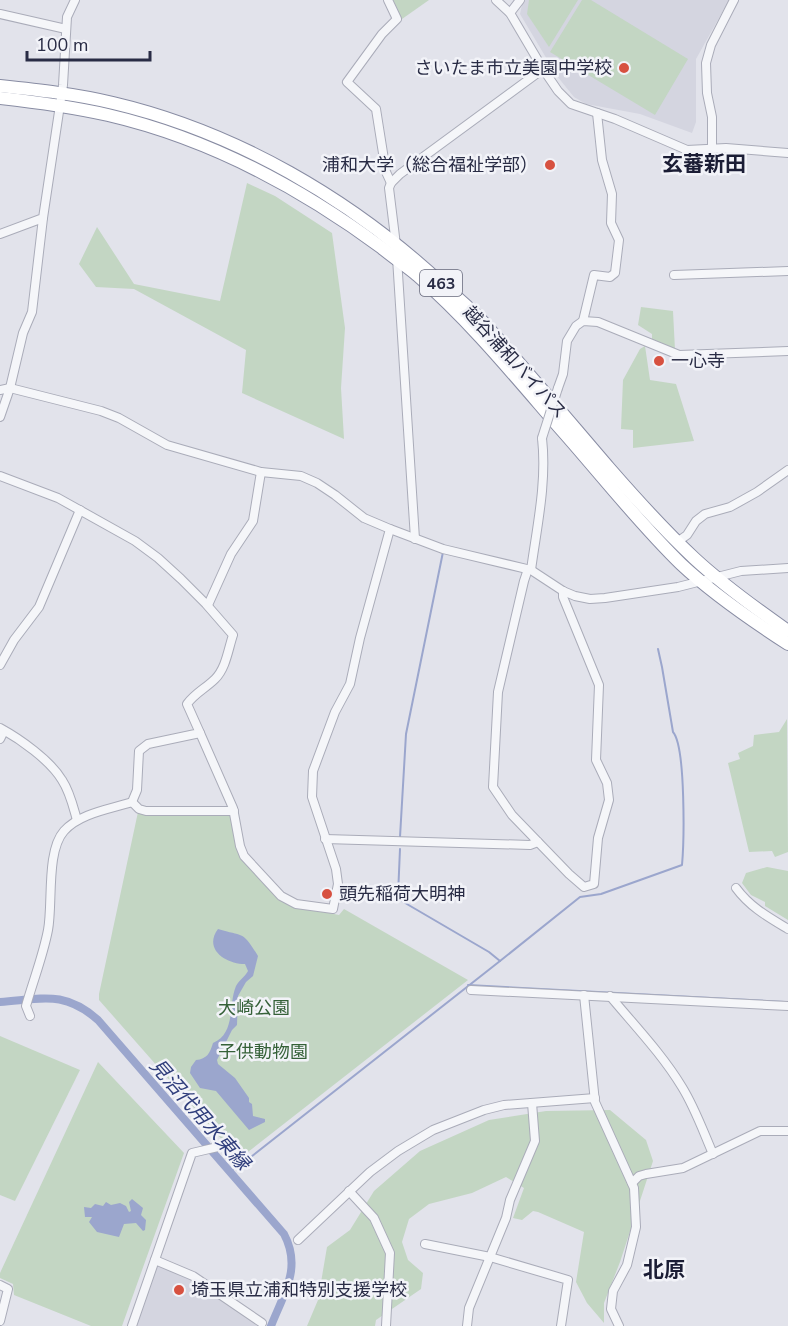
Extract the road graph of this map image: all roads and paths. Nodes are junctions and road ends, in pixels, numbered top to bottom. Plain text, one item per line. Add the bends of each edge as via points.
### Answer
1 (75, 0) edge
2 (388, 0) edge
3 (496, 0) edge
4 (520, 0) edge
5 (734, 0) edge
6 (0, 14) edge
7 (510, 14) junction
8 (66, 29) junction
9 (543, 69) junction
10 (0, 86) edge
11 (0, 98) edge
12 (61, 99) junction
13 (597, 113) junction
14 (712, 149) junction
15 (788, 153) edge
16 (391, 183) junction
17 (44, 218) junction
18 (0, 234) edge
19 (395, 243) junction
20 (397, 260) junction
21 (788, 271) edge
22 (674, 275) dead end
23 (583, 321) junction
24 (788, 351) edge
25 (10, 388) junction
26 (0, 390) edge
27 (0, 417) edge
28 (788, 470) edge
29 (261, 472) junction
30 (0, 476) edge
31 (80, 510) junction
32 (390, 529) junction
33 (415, 539) junction
34 (676, 542) junction
35 (788, 568) edge
36 (529, 569) junction
37 (715, 577) junction
38 (701, 581) junction
39 (563, 591) junction
40 (208, 605) junction
41 (788, 631) edge
42 (788, 644) edge
43 (0, 665) edge
44 (1, 733) edge
45 (200, 733) junction
46 (132, 802) junction
47 (234, 812) junction
48 (77, 820) junction
49 (325, 839) junction
50 (538, 842) junction
51 (736, 888) dead end
52 (788, 929) edge
53 (471, 990) dead end
54 (584, 995) junction
55 (610, 996) junction
56 (788, 1006) edge
57 (30, 1016) dead end
58 (595, 1098) junction
59 (532, 1103) junction
60 (788, 1131) edge
61 (222, 1146) dead end
62 (713, 1154) junction
63 (632, 1183) junction
64 (349, 1191) junction
65 (298, 1240) dead end
66 (425, 1244) dead end
67 (490, 1257) junction
68 (155, 1260) junction
69 (0, 1285) edge
70 (0, 1321) edge
71 (262, 1323) dead end
72 (132, 1326) edge
73 (386, 1326) edge
74 (466, 1326) edge
75 (561, 1326) edge
76 (619, 1326) edge

1 - 8 street
2 - 16 street via 397,19 346,82 376,110
3 - 7 street
4 - 7 street
5 - 14 street via 706,63
6 - 8 street
7 - 9 street
8 - 12 street
9 - 13 street via 572,104
9 - 16 street
10 - 12 highway, 越谷浦和バイパス / 463
11 - 12 highway, 越谷浦和バイパス / 463
12 - 17 street
12 - 19 highway, 越谷浦和バイパス / 463 via 132,108 252,153 322,191
12 - 20 highway, 越谷浦和バイパス / 463 via 245,164 344,220
13 - 14 street via 687,150
13 - 23 street via 602,160 612,194 611,223 619,240 615,273 610,277 594,275
14 - 15 street
16 - 19 street
17 - 18 street
17 - 25 street via 32,312
19 - 20 street
19 - 34 highway, 越谷浦和バイパス / 463 via 481,320
20 - 33 street
20 - 38 highway, 越谷浦和バイパス / 463 via 448,304 639,520
21 - 22 street
23 - 24 street via 598,322 679,355
23 - 36 street, bridge via 567,341 562,374 542,438 543,480
25 - 26 street
25 - 27 street
25 - 29 street via 101,411 167,444
28 - 34 street via 730,507 705,514
29 - 32 street via 300,476 317,483 364,518
29 - 40 street via 254,521 231,554
30 - 31 street
31 - 40 street via 158,558
31 - 43 street via 39,607
32 - 33 street
32 - 49 street via 350,684 313,771 312,797
33 - 36 street
34 - 37 highway, 越谷浦和バイパス / 463
35 - 37 street
36 - 39 street
36 - 50 street via 498,692 493,787 512,815
37 - 38 street
37 - 41 highway, 越谷浦和バイパス / 463
38 - 39 street via 605,598 590,599
38 - 42 highway, 越谷浦和バイパス / 463
39 - 50 street via 599,685 596,760 607,783 609,800 598,838 594,884 584,886
40 - 45 street via 233,635 222,671 187,704
44 - 48 street via 30,748 61,777
45 - 46 street via 142,747
45 - 47 street
46 - 47 street via 146,811
46 - 48 street
47 - 49 street via 244,856 281,896 296,904 333,909 338,884
48 - 57 street via 65,829 56,845 48,929 26,1006
49 - 50 street via 530,845
51 - 52 street via 755,909
53 - 54 street
54 - 55 street
54 - 58 street
55 - 56 street
55 - 62 street via 664,1060 697,1116
58 - 59 street
58 - 63 street
59 - 64 street via 484,1110 433,1130 398,1151
59 - 67 street via 535,1142
60 - 62 street via 760,1131
61 - 68 street via 192,1153
62 - 63 street via 674,1171 639,1176
63 - 76 street via 636,1227 627,1265 613,1291 611,1309
64 - 65 street
64 - 73 street via 374,1218 390,1253
66 - 67 street
67 - 74 street
67 - 75 street via 568,1280
68 - 71 street via 193,1276
68 - 72 street
69 - 70 street via 8,1288

